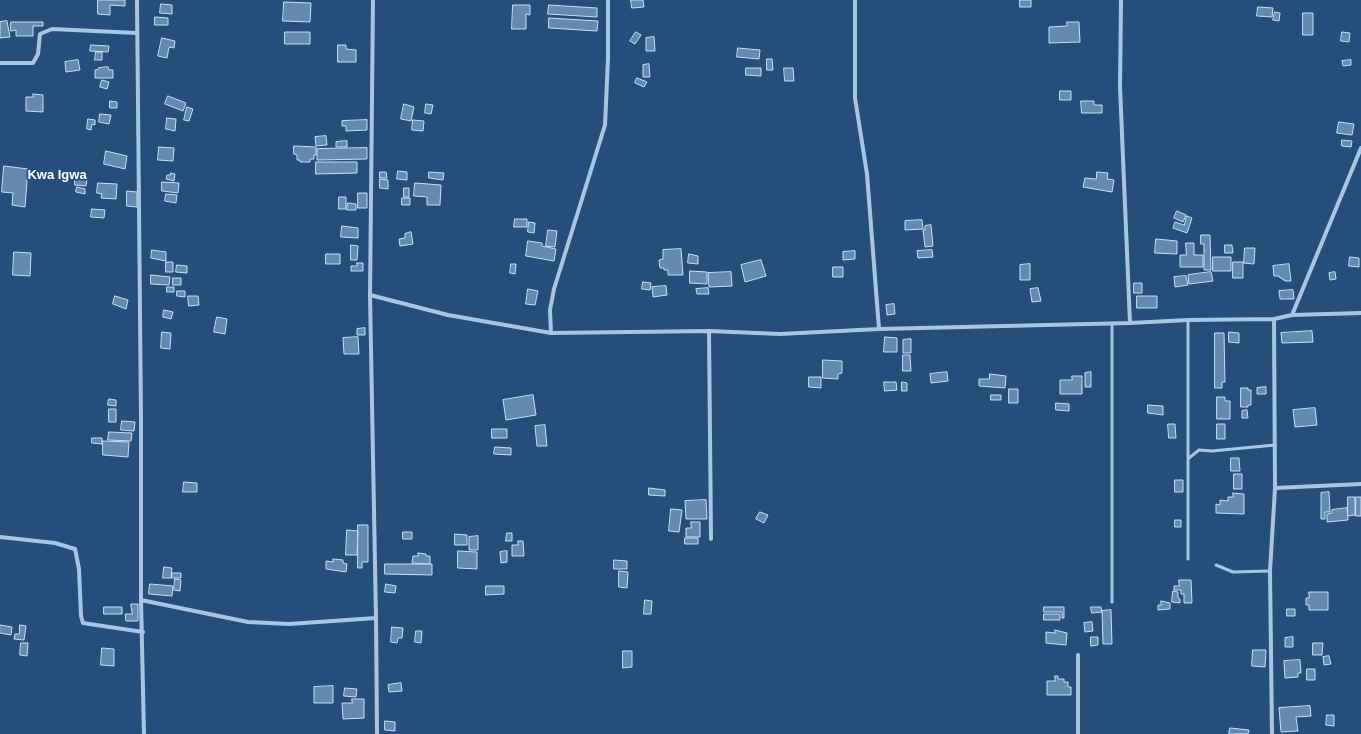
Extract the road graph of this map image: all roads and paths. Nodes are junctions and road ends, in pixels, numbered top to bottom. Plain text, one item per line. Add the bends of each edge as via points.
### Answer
1 (138, 0) edge
2 (373, 0) edge
3 (608, 0) edge
4 (855, 0) edge
5 (1121, 0) edge
6 (137, 33) junction
7 (0, 63) edge
8 (1361, 148) edge
9 (370, 295) junction
10 (1361, 313) edge
11 (1292, 315) junction
12 (1274, 319) junction
13 (1188, 320) junction
14 (1130, 323) junction
15 (1112, 324) junction
16 (879, 329) junction
17 (709, 331) junction
18 (551, 333) junction
19 (1274, 444) junction
20 (1189, 458) junction
21 (1361, 484) edge
22 (1275, 488) junction
23 (0, 537) edge
24 (711, 538) dead end
25 (1188, 559) dead end
26 (1216, 565) dead end
27 (1270, 571) junction
28 (142, 600) junction
29 (1112, 602) dead end
30 (376, 618) junction
31 (143, 632) junction
32 (1078, 655) dead end
33 (144, 734) edge
34 (377, 734) edge
35 (1078, 734) edge
36 (1272, 734) edge

1 - 6 street
2 - 9 street
3 - 18 street via 605,125 554,289 550,310
4 - 16 street via 855,98 867,174
5 - 14 street via 1120,87
6 - 7 street via 52,29 40,34 38,54 33,63
6 - 28 street
8 - 11 street
9 - 18 street via 448,315
9 - 30 street
10 - 11 street
11 - 12 street
12 - 13 street
12 - 19 street
13 - 14 street
13 - 20 lane
14 - 15 street
15 - 16 street
15 - 29 lane
16 - 17 street via 780,334
17 - 18 street
17 - 24 street
19 - 20 lane via 1200,450
19 - 22 street
20 - 25 lane
21 - 22 street
22 - 27 street
23 - 31 street via 55,543 75,549 80,569 83,623
26 - 27 lane via 1233,572
27 - 36 street
28 - 30 street via 248,622 290,624
28 - 31 street
30 - 34 street
31 - 33 street
32 - 35 street

